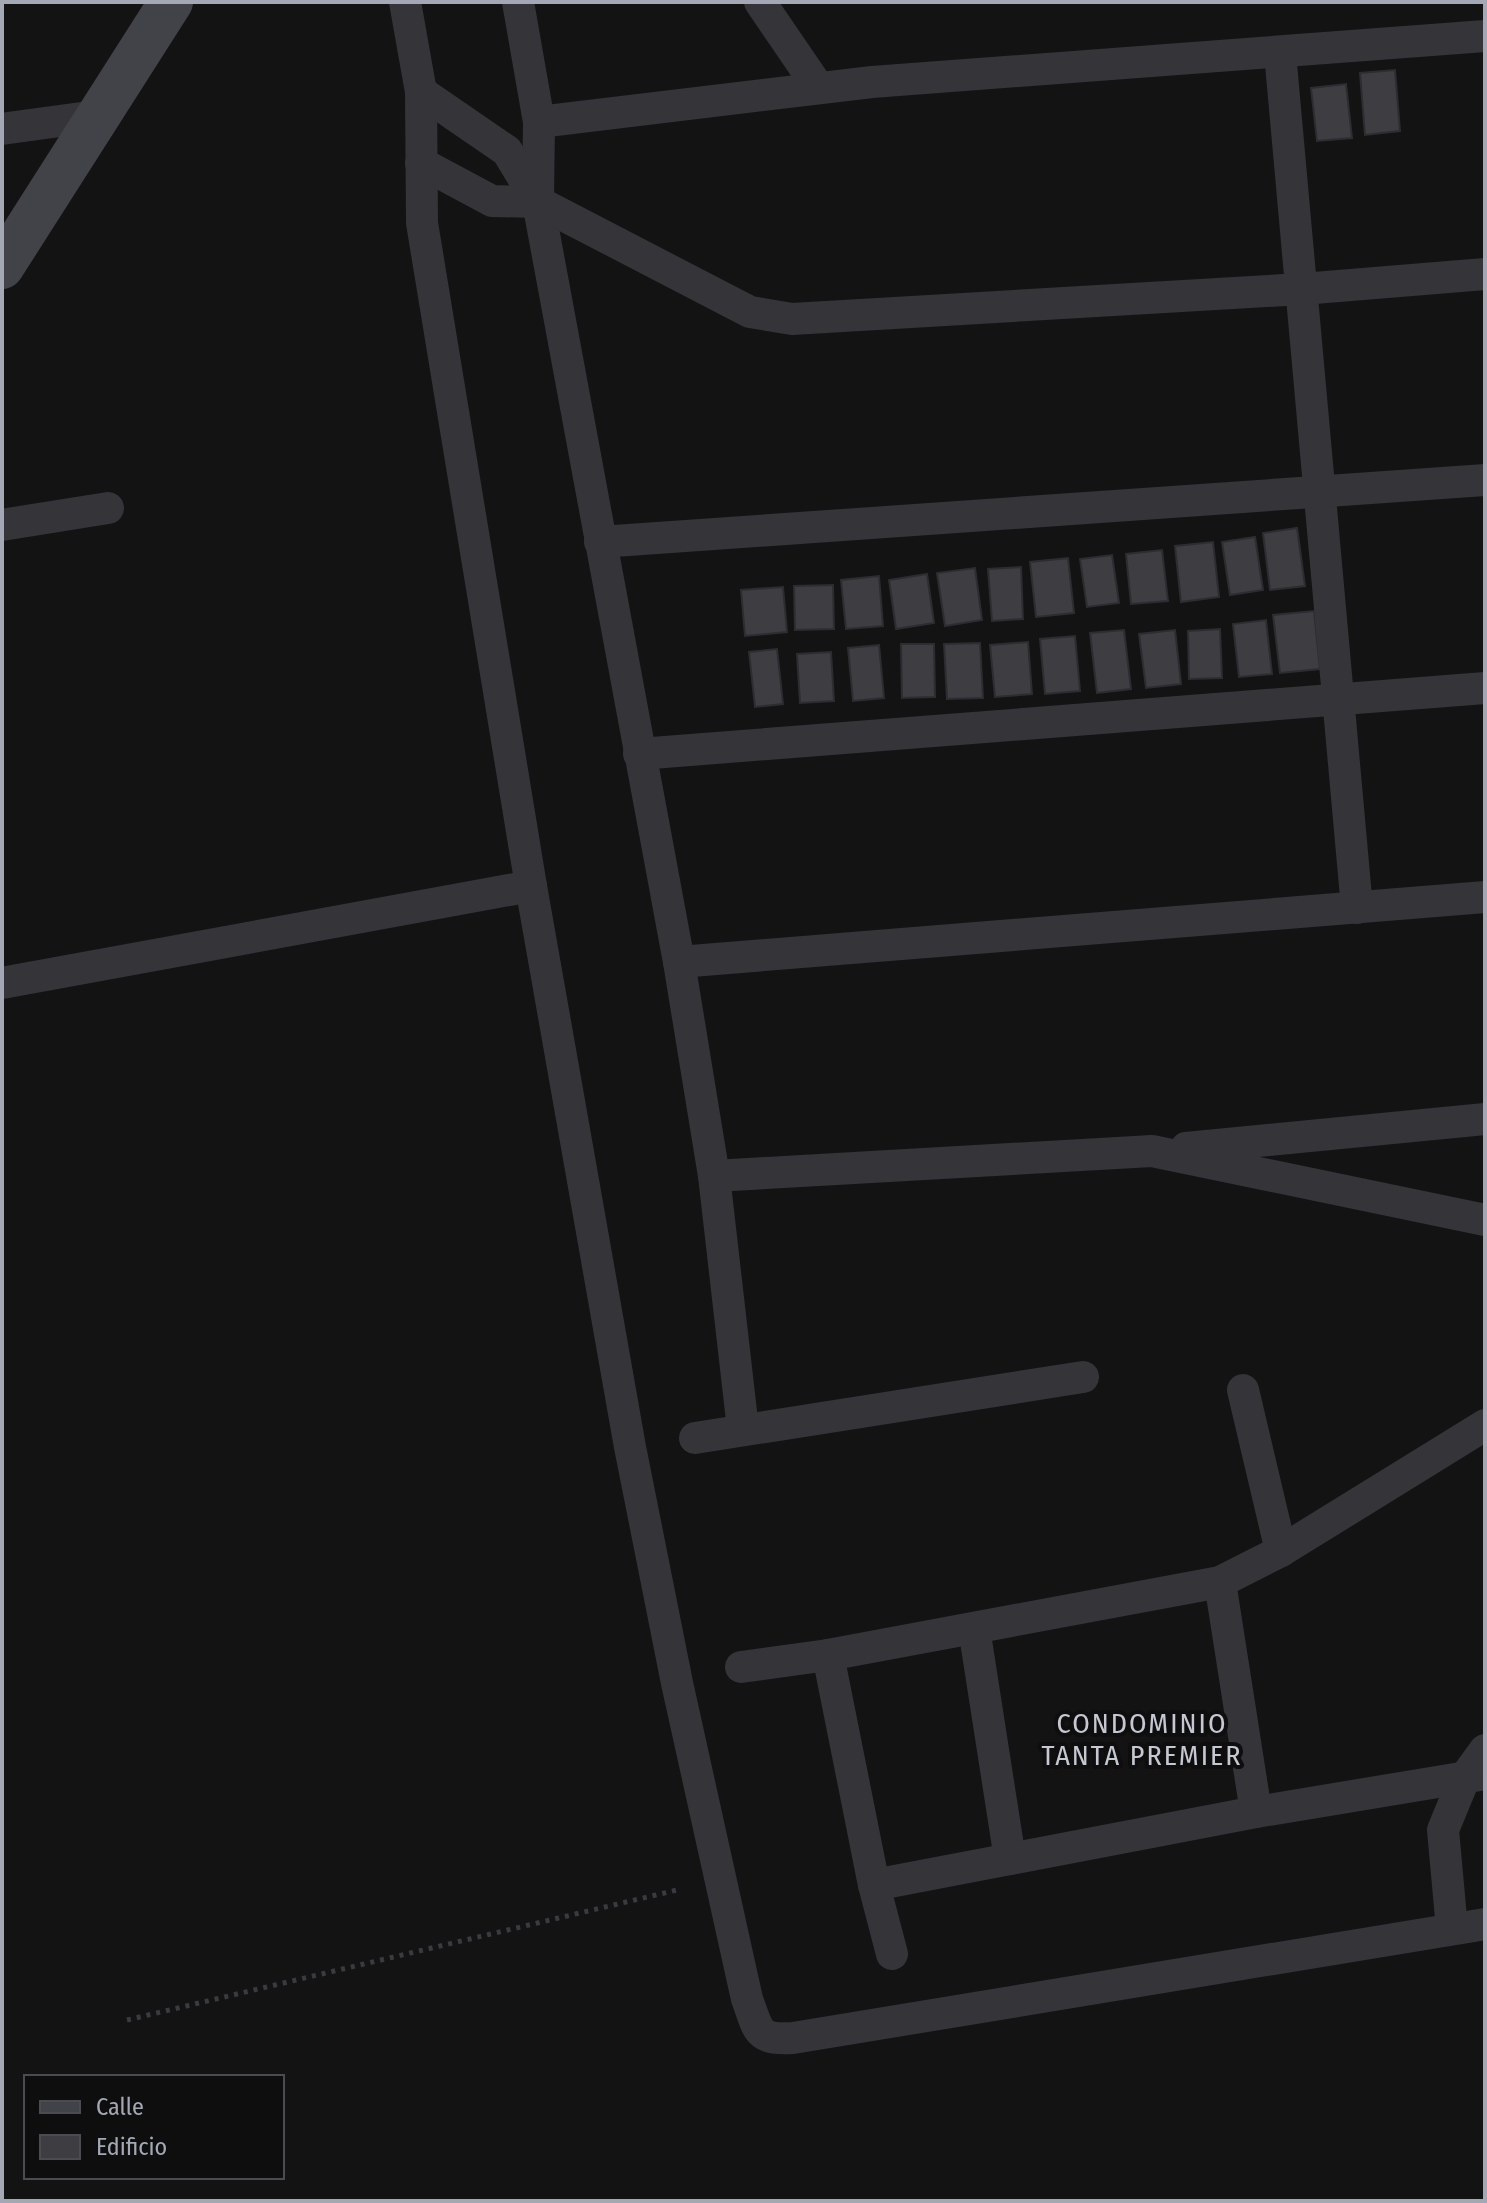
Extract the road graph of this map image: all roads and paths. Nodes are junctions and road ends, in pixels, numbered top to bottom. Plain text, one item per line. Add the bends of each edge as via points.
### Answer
1 (171, 2) edge
2 (405, 2) edge
3 (518, 2) edge
4 (760, 2) edge
5 (1485, 36) edge
6 (1280, 53) junction
7 (818, 87) junction
8 (421, 92) junction
9 (96, 116) junction
10 (539, 122) junction
11 (2, 129) edge
12 (421, 163) junction
13 (538, 202) junction
14 (2, 267) edge
15 (1485, 274) edge
16 (1302, 289) junction
17 (1485, 480) edge
18 (1319, 491) junction
19 (108, 508) dead end
20 (2, 525) edge
21 (600, 542) junction
22 (1485, 688) edge
23 (1338, 699) junction
24 (639, 754) junction
25 (531, 886) junction
26 (1485, 897) edge
27 (1357, 908) junction
28 (679, 962) junction
29 (2, 983) edge
30 (1485, 1119) edge
31 (1152, 1151) junction
32 (714, 1176) junction
33 (1485, 1220) edge
34 (1083, 1377) dead end
35 (1243, 1390) dead end
36 (1485, 1425) edge
37 (743, 1429) junction
38 (695, 1438) dead end
39 (1281, 1551) junction
40 (1220, 1582) junction
41 (974, 1628) junction
42 (828, 1655) junction
43 (741, 1667) dead end
44 (1485, 1750) edge
45 (1478, 1781) edge
46 (1256, 1812) junction
47 (1010, 1859) junction
48 (874, 1885) junction
49 (677, 1890) dead end
50 (1485, 1924) edge
51 (1452, 1929) junction
52 (892, 1954) dead end
53 (127, 2020) dead end

1 - 9 main road
2 - 8 street
3 - 10 street
4 - 7 street
5 - 6 street
6 - 7 street
6 - 16 street
7 - 10 street
8 - 12 street
8 - 13 street via 507,151
9 - 11 street
9 - 14 main road
10 - 13 street
12 - 13 street via 492,201
12 - 25 street via 422,223
13 - 16 street via 750,312 792,319
13 - 21 street
15 - 16 street
16 - 18 street
17 - 18 street
18 - 21 street
18 - 23 street
19 - 20 street
21 - 24 street
22 - 23 street
23 - 24 street
23 - 27 street
24 - 28 street
25 - 29 street
25 - 51 street via 677,1683 747,1999 762,2033 771,2039 793,2038
26 - 27 street
27 - 28 street
28 - 32 street
30 - 31 street
31 - 32 street
31 - 33 street
32 - 37 street
34 - 37 street
35 - 39 street
36 - 39 street
37 - 38 street
39 - 40 street
40 - 41 street
40 - 46 street
41 - 42 street
41 - 47 street
42 - 43 street
42 - 48 street
44 - 45 street
45 - 46 street
45 - 51 street via 1443,1830
46 - 47 street
47 - 48 street
48 - 52 street
49 - 53 path
50 - 51 street

